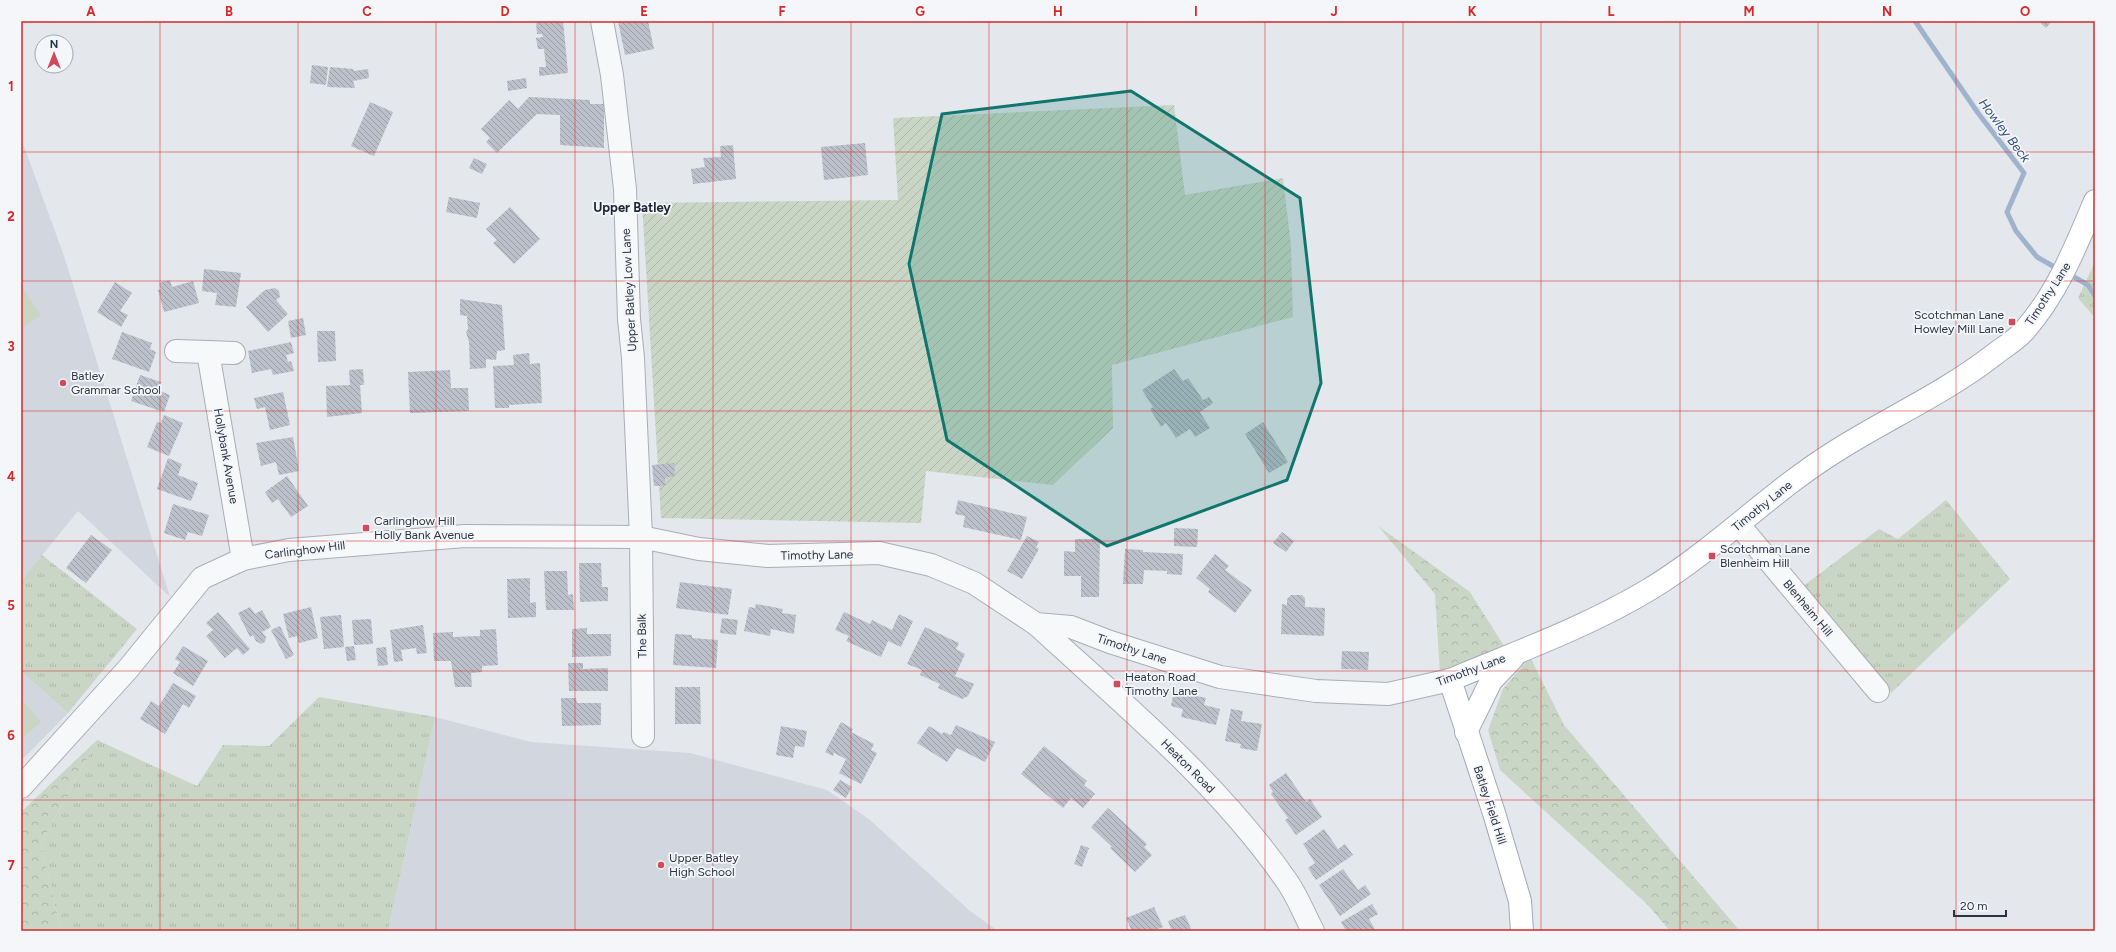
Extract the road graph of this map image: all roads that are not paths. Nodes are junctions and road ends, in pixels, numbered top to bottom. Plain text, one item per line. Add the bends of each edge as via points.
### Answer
1 (602, 21) edge
2 (2095, 201) edge
3 (176, 351) dead end
4 (208, 352) junction
5 (234, 354) dead end
6 (1739, 525) junction
7 (641, 537) junction
8 (244, 559) junction
9 (1036, 624) junction
10 (1520, 651) junction
11 (1450, 680) junction
12 (1878, 690) dead end
13 (1466, 732) junction
14 (643, 736) dead end
15 (21, 787) edge
16 (1313, 931) edge
17 (1522, 931) edge

1 - 7 street, Upper Batley Low Lane via 612,75 625,190
2 - 6 main road, Timothy Lane via 2072,256 2051,294 2024,332 1934,396 1836,451
3 - 4 street
4 - 5 street
4 - 8 street, Hollybank Avenue
6 - 10 main road, Timothy Lane via 1649,589 1583,625
6 - 12 street, Blenheim Hill
7 - 8 street, Carlinghow Hill via 465,536 289,550
7 - 9 street, Timothy Lane via 699,549 768,556 879,553 931,565 974,583
7 - 14 street, The Balk
8 - 15 street, Carlinghow Hill via 202,578 128,669
9 - 11 street, Timothy Lane via 1071,627 1220,677 1316,691 1388,694
9 - 16 street, Heaton Road via 1171,748 1220,797 1287,881
10 - 11 main road, Timothy Lane
10 - 13 main road via 1491,682
11 - 13 main road, Batley Field Hill
13 - 17 main road, Batley Field Hill via 1494,813 1520,901

